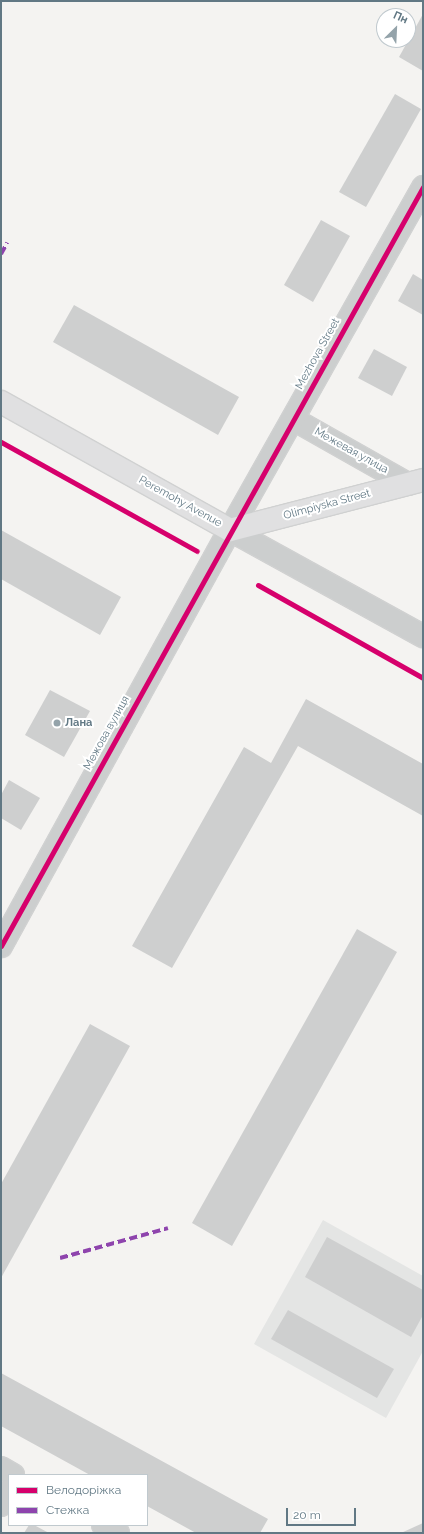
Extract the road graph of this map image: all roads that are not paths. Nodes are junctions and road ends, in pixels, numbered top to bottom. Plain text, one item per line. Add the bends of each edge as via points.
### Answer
1 (423, 187) edge
2 (1, 402) edge
3 (293, 419) junction
4 (416, 482) edge
5 (230, 530) junction
6 (423, 636) edge
7 (1, 946) edge
8 (1, 1468) edge
9 (11, 1474) edge
10 (8, 1493) edge
11 (1, 1505) edge
12 (105, 1526) edge
13 (118, 1533) edge

1 - 3 street, Mezhova Street
2 - 5 main road, Peremohy Avenue
3 - 4 street, Межевая улица
3 - 5 street, Mezhova Street
4 - 5 main road, Olimpiyska Street
5 - 6 street, Peremohy Avenue
5 - 7 street, Межова вулиця
8 - 9 street
10 - 11 street
12 - 13 street

